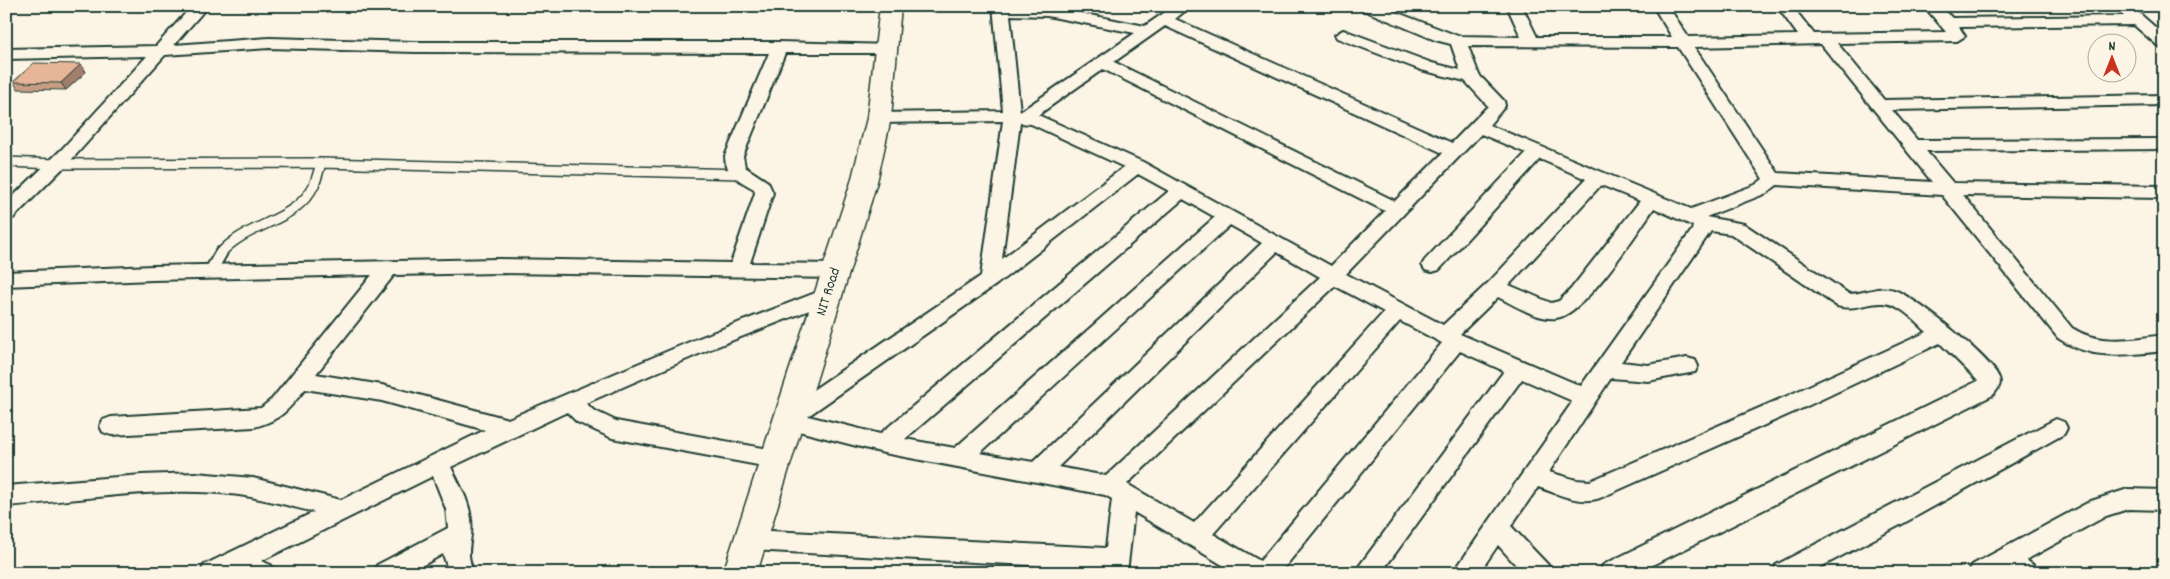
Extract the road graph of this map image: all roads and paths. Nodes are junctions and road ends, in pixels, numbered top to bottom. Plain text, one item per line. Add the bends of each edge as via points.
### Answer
1 (201, 6) edge
2 (891, 6) edge
3 (1184, 6) edge
4 (1366, 6) edge
5 (1514, 6) edge
6 (1660, 6) edge
7 (1784, 6) edge
8 (1931, 6) edge
9 (2122, 6) edge
10 (1002, 8) edge
11 (1047, 9) edge
12 (1165, 20) junction
13 (2138, 20) junction
14 (1948, 23) junction
15 (1149, 31) junction
16 (1343, 35) dead end
17 (1817, 39) junction
18 (1458, 42) junction
19 (1682, 42) junction
20 (1532, 43) junction
21 (2164, 43) edge
22 (780, 47) junction
23 (885, 48) junction
24 (160, 51) junction
25 (6, 54) edge
26 (1103, 63) junction
27 (1471, 77) junction
28 (2164, 100) edge
29 (1880, 105) junction
30 (1018, 117) junction
31 (879, 118) junction
32 (1480, 127) junction
33 (2164, 144) edge
34 (1913, 146) junction
35 (1454, 152) junction
36 (1538, 152) junction
37 (6, 162) edge
38 (321, 163) junction
39 (56, 164) junction
40 (1137, 166) junction
41 (742, 174) junction
42 (1598, 177) junction
43 (1772, 179) junction
44 (1946, 189) junction
45 (1181, 191) junction
46 (2164, 192) edge
47 (1651, 199) junction
48 (1398, 210) junction
49 (6, 214) edge
50 (1227, 217) junction
51 (1697, 220) junction
52 (1275, 242) junction
53 (1432, 265) dead end
54 (389, 268) junction
55 (738, 270) junction
56 (210, 272) junction
57 (1333, 276) junction
58 (6, 279) edge
59 (990, 279) junction
60 (832, 282) junction
61 (1496, 287) junction
62 (1399, 309) junction
63 (1941, 334) junction
64 (1450, 338) junction
65 (2164, 343) edge
66 (1686, 366) dead end
67 (1517, 369) junction
68 (1605, 369) junction
69 (300, 380) junction
70 (570, 401) junction
71 (1583, 401) junction
72 (787, 419) junction
73 (111, 426) dead end
74 (510, 428) junction
75 (2056, 428) dead end
76 (884, 444) junction
77 (959, 458) junction
78 (774, 459) junction
79 (438, 463) junction
80 (1038, 472) junction
81 (1533, 476) junction
82 (1117, 490) junction
83 (6, 496) edge
84 (2164, 500) edge
85 (343, 510) junction
86 (1497, 527) junction
87 (460, 533) junction
88 (1196, 536) junction
89 (750, 540) junction
90 (254, 566) edge
91 (1116, 566) edge
92 (2015, 566) edge
93 (213, 573) edge
94 (386, 573) edge
95 (462, 573) edge
96 (740, 573) edge
97 (1258, 573) edge
98 (1265, 573) edge
99 (1366, 573) edge
100 (1464, 573) edge
101 (1539, 573) edge
102 (1612, 573) edge
103 (1785, 573) edge
104 (1981, 573) edge

1 - 24 street
2 - 23 main road, NIT Road
3 - 12 street
4 - 18 street
5 - 20 street
6 - 19 street
7 - 17 street
8 - 14 street
9 - 13 street
10 - 11 street
10 - 30 street
11 - 15 street
12 - 15 street
12 - 35 street
13 - 14 street
13 - 21 street
14 - 17 street via 1957,36
15 - 26 street
16 - 27 street via 1427,67
17 - 19 street
17 - 29 street
18 - 20 street
18 - 27 street
19 - 20 street
19 - 43 street
22 - 23 street
22 - 24 street via 415,47 269,43
22 - 41 street via 734,156 733,164
23 - 31 main road, NIT Road
24 - 25 street
24 - 39 street
26 - 30 street
26 - 48 street
27 - 32 street via 1496,101 1497,106
28 - 29 street
29 - 34 street
30 - 31 street
30 - 40 street
30 - 59 street
31 - 60 main road, NIT Road via 864,182
32 - 35 street
32 - 36 street
33 - 34 street
34 - 44 street
35 - 48 street
36 - 42 street
36 - 53 street
37 - 39 lane
38 - 39 lane
38 - 41 lane
38 - 56 lane via 314,186 294,210 236,238 221,253
39 - 49 street
40 - 45 street
40 - 59 street
41 - 55 street via 762,186 764,193
42 - 47 street
42 - 61 street
43 - 44 street
43 - 51 street via 1761,189
44 - 46 street
44 - 65 street via 2074,341 2105,348
45 - 50 street
45 - 76 street
47 - 51 street
47 - 61 street via 1580,293 1561,309 1550,311
48 - 57 street
50 - 52 street
50 - 77 street
51 - 63 street via 1736,229 1844,300 1862,302 1883,295 1901,300
51 - 68 street via 1701,231
52 - 57 street
52 - 80 street
54 - 55 street via 498,266
54 - 56 street
54 - 69 street
55 - 60 street
56 - 58 street
57 - 62 street
57 - 82 street
59 - 72 street
60 - 70 street
60 - 72 main road, NIT Road
61 - 64 street
62 - 64 street
62 - 88 street
63 - 81 street via 1592,491 1576,490
63 - 102 street via 1989,379 1985,389
64 - 67 street
64 - 98 street
66 - 68 street via 1648,373
67 - 71 street via 1578,394
67 - 99 street
68 - 71 street
69 - 73 street via 280,405 254,418
69 - 74 street via 382,393
70 - 74 street
70 - 78 street via 585,416 612,429
71 - 81 street
72 - 76 street
72 - 78 main road, NIT Road
74 - 79 street
75 - 103 street
76 - 77 street
77 - 80 street
78 - 89 main road, NIT Road
79 - 85 street
79 - 87 street via 457,506
80 - 82 street
81 - 86 street
82 - 88 street
82 - 91 street
83 - 85 street via 152,484 224,484
84 - 92 street via 2128,499 2099,508
85 - 90 street
86 - 100 street
86 - 101 street
87 - 94 street
87 - 95 street via 454,558
88 - 97 street
89 - 91 street
89 - 96 main road, NIT Road
90 - 93 street
92 - 104 street

